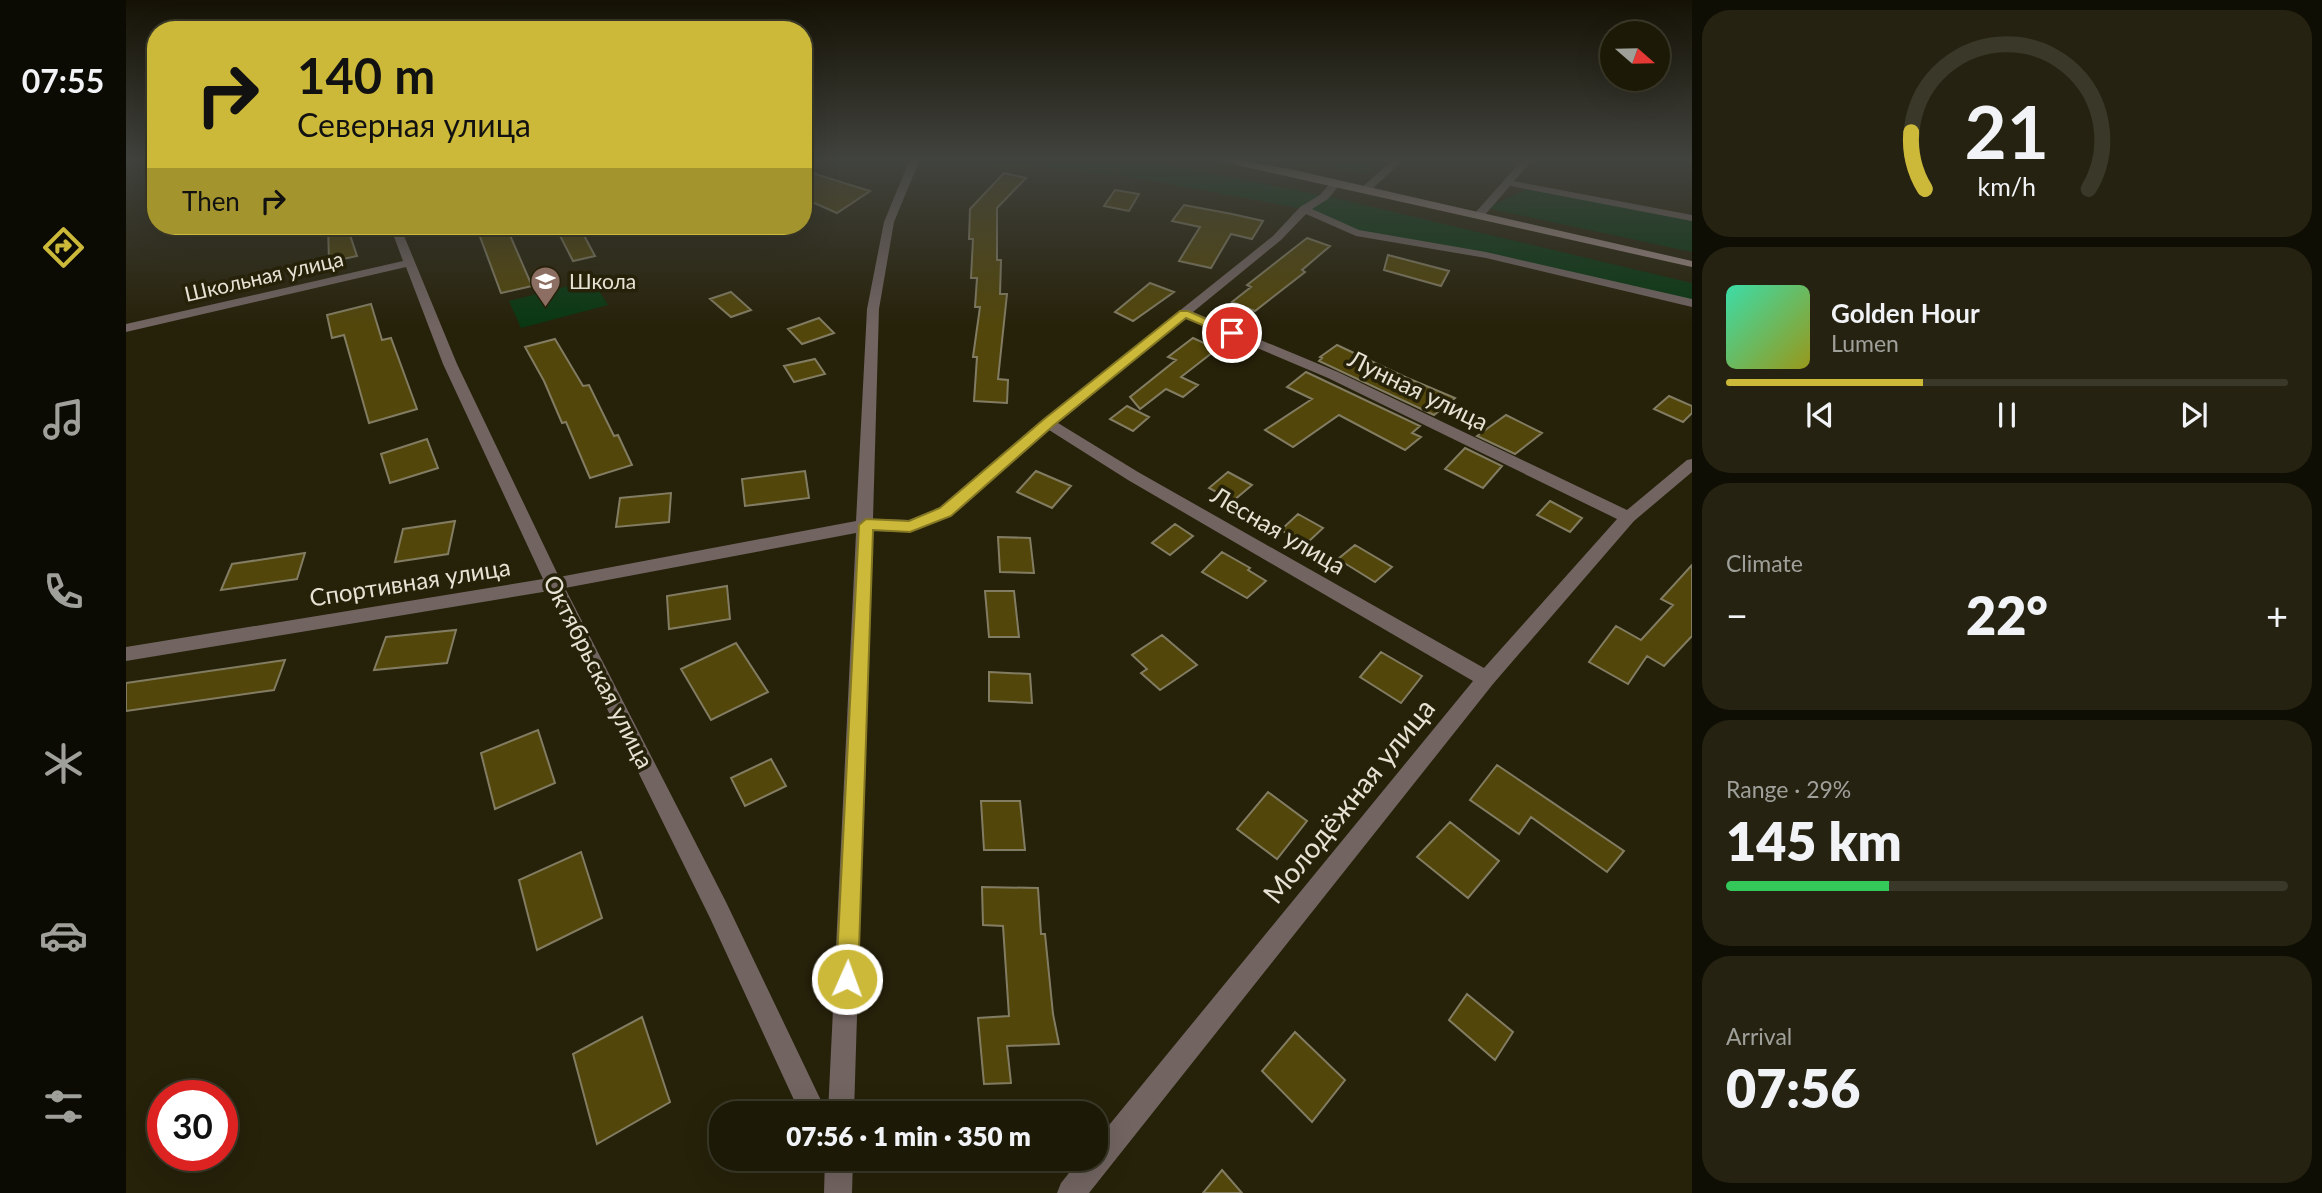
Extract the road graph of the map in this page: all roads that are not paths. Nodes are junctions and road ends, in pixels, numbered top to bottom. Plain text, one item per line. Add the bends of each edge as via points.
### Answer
1 (892, 215) edge
2 (1299, 215) edge
3 (1316, 215) edge
4 (1479, 215) edge
5 (1675, 215) edge
6 (1692, 218) edge
7 (399, 235) edge
8 (410, 263) junction
9 (1692, 264) edge
10 (1692, 303) edge
11 (1184, 313) junction
12 (126, 328) edge
13 (1048, 423) junction
14 (1692, 464) edge
15 (1628, 517) junction
16 (866, 525) junction
17 (554, 584) junction
18 (126, 654) edge
19 (1486, 679) junction
20 (808, 1101) edge
21 (842, 1101) edge
22 (1071, 1193) edge

1 - 16 street via 873,309
2 - 11 street, Спортивная улица via 1277,238
3 - 10 street via 1356,233 1486,255
4 - 9 main road
5 - 6 street
7 - 8 street, Октябрьская улица
8 - 12 street, Школьная улица
8 - 17 street, Октябрьская улица via 450,364
11 - 13 street, Спортивная улица
11 - 15 street, Лунная улица via 1333,375
13 - 16 street, Спортивная улица via 945,512 910,526
13 - 19 street, Лесная улица
14 - 15 street, Молодёжная улица
15 - 19 street, Молодёжная улица
16 - 17 street, Спортивная улица
16 - 21 street
17 - 18 street, Спортивная улица
17 - 20 street, Октябрьская улица
19 - 22 street, Молодёжная улица

